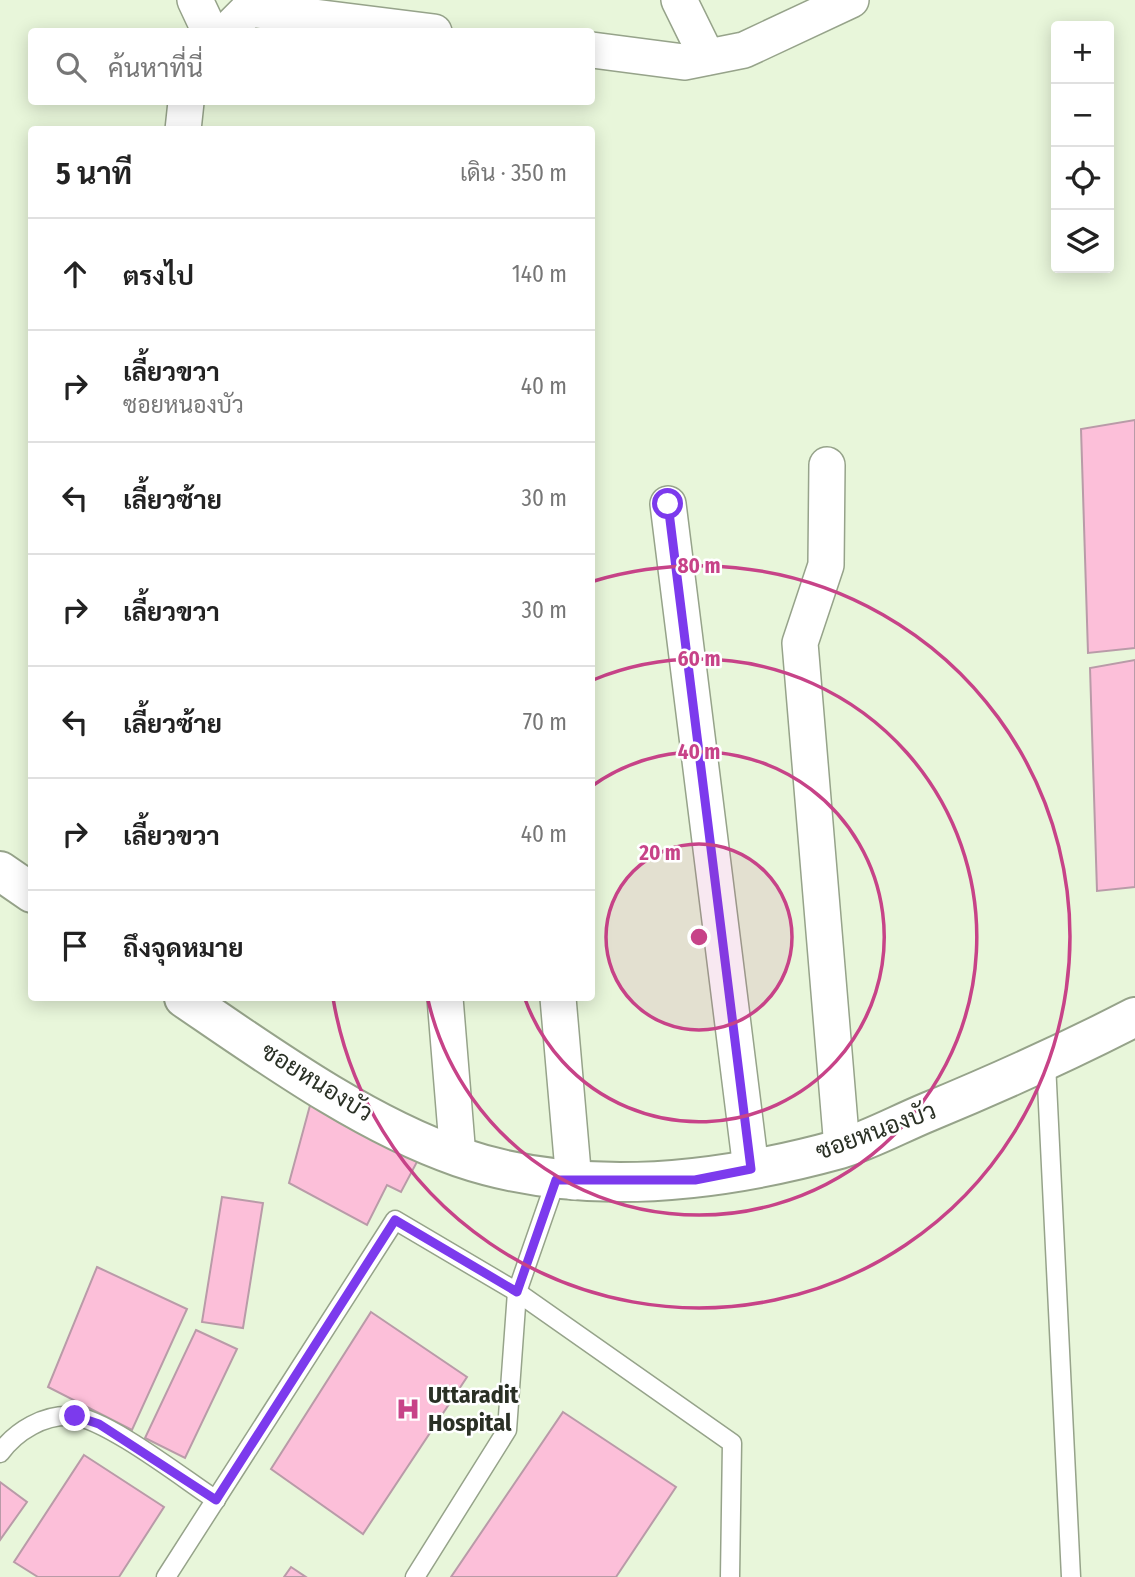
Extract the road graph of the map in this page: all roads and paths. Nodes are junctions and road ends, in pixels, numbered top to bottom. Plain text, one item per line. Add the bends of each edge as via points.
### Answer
1 (195, 0) edge
2 (679, 0) edge
3 (851, 0) edge
4 (248, 14) edge
5 (208, 28) edge
6 (393, 28) edge
7 (595, 50) edge
8 (707, 57) junction
9 (186, 105) edge
10 (183, 126) edge
11 (827, 466) dead end
12 (668, 504) dead end
13 (0, 872) edge
14 (28, 890) edge
15 (193, 1001) edge
16 (445, 1001) edge
17 (558, 1001) edge
18 (227, 1012) edge
19 (1135, 1017) edge
20 (1046, 1063) junction
21 (842, 1148) junction
22 (458, 1157) junction
23 (751, 1169) junction
24 (565, 1181) junction
25 (517, 1292) junction
26 (0, 1453) edge
27 (216, 1500) junction
28 (166, 1577) edge
29 (415, 1577) edge
30 (730, 1577) edge
31 (1071, 1577) edge

1 - 5 street
2 - 8 street
3 - 8 street via 744,50
4 - 6 street
7 - 8 street via 684,62
9 - 10 street
11 - 21 street via 826,565 800,643
12 - 23 street
13 - 14 street
15 - 18 street, ซอยหนองบัว
16 - 22 street
17 - 24 street
18 - 22 street, ซอยหนองบัว via 369,1116
19 - 20 street, ซอยหนองบัว
20 - 21 street, ซอยหนองบัว
20 - 31 lane
21 - 23 street, ซอยหนองบัว
22 - 24 street, ซอยหนองบัว
23 - 24 street, ซอยหนองบัว via 695,1180
24 - 25 lane
25 - 27 lane via 395,1220
25 - 29 lane via 507,1430
25 - 30 lane via 732,1443
26 - 27 lane via 11,1437 38,1423 75,1416 99,1424
27 - 28 lane

